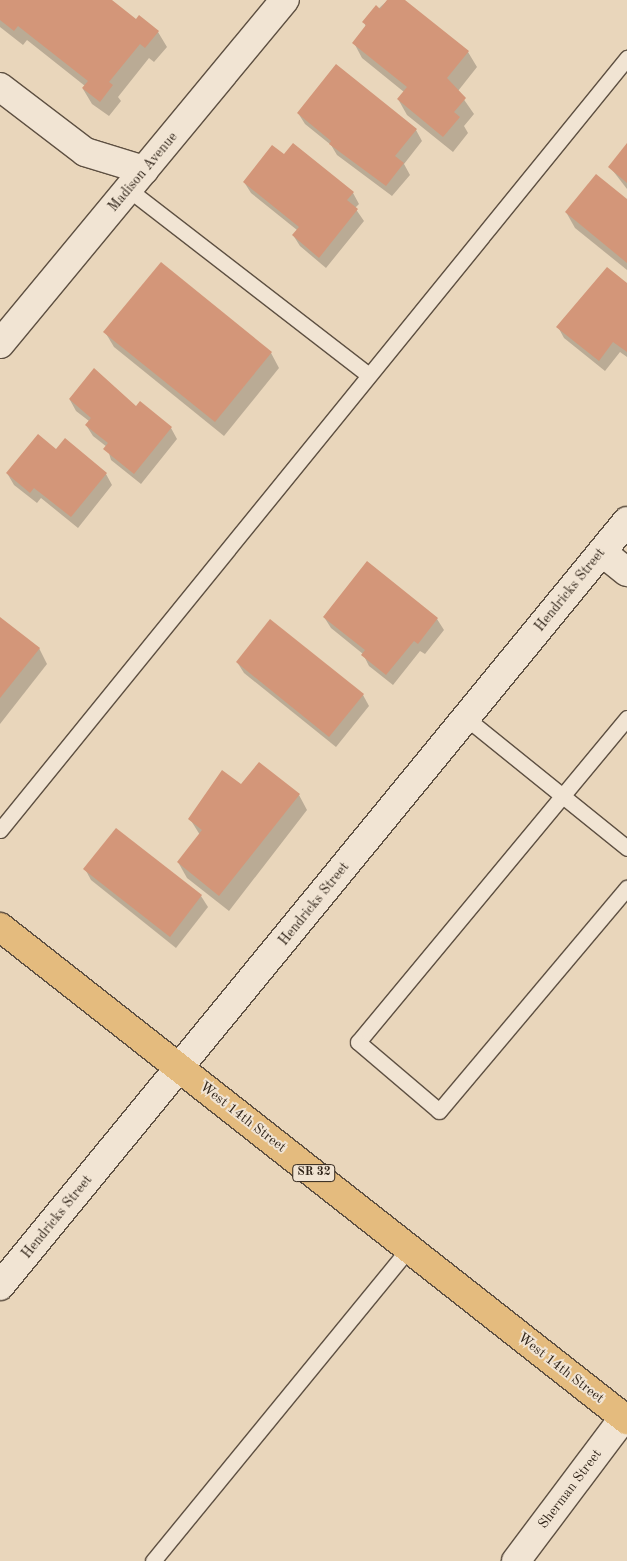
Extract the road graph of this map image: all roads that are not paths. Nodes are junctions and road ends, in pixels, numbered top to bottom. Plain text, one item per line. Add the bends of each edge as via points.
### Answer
1 (285, 0) edge
2 (627, 58) edge
3 (0, 87) edge
4 (136, 180) junction
5 (0, 344) edge
6 (369, 375) junction
7 (627, 521) edge
8 (602, 552) junction
9 (627, 572) edge
10 (466, 718) junction
11 (627, 718) edge
12 (562, 796) junction
13 (0, 830) edge
14 (627, 848) edge
15 (627, 888) edge
16 (0, 926) edge
17 (180, 1067) junction
18 (410, 1248) junction
19 (0, 1286) edge
20 (626, 1416) edge
21 (154, 1561) edge
22 (516, 1561) edge

1 - 4 street, Madison Avenue
2 - 6 lane
3 - 4 street via 85,152
4 - 5 street, Madison Avenue
4 - 6 lane
6 - 13 lane
7 - 8 street, Hendricks Street
8 - 9 street
8 - 10 street, Hendricks Street
10 - 12 lane
10 - 17 street, Hendricks Street
11 - 12 lane
12 - 14 lane
12 - 15 lane via 358,1042 439,1111
16 - 17 main road, West 14th Street / SR 32
17 - 18 main road, West 14th Street / SR 32
17 - 19 street, Hendricks Street
18 - 20 main road, West 14th Street / SR 32
18 - 21 lane
20 - 22 street, Sherman Street

